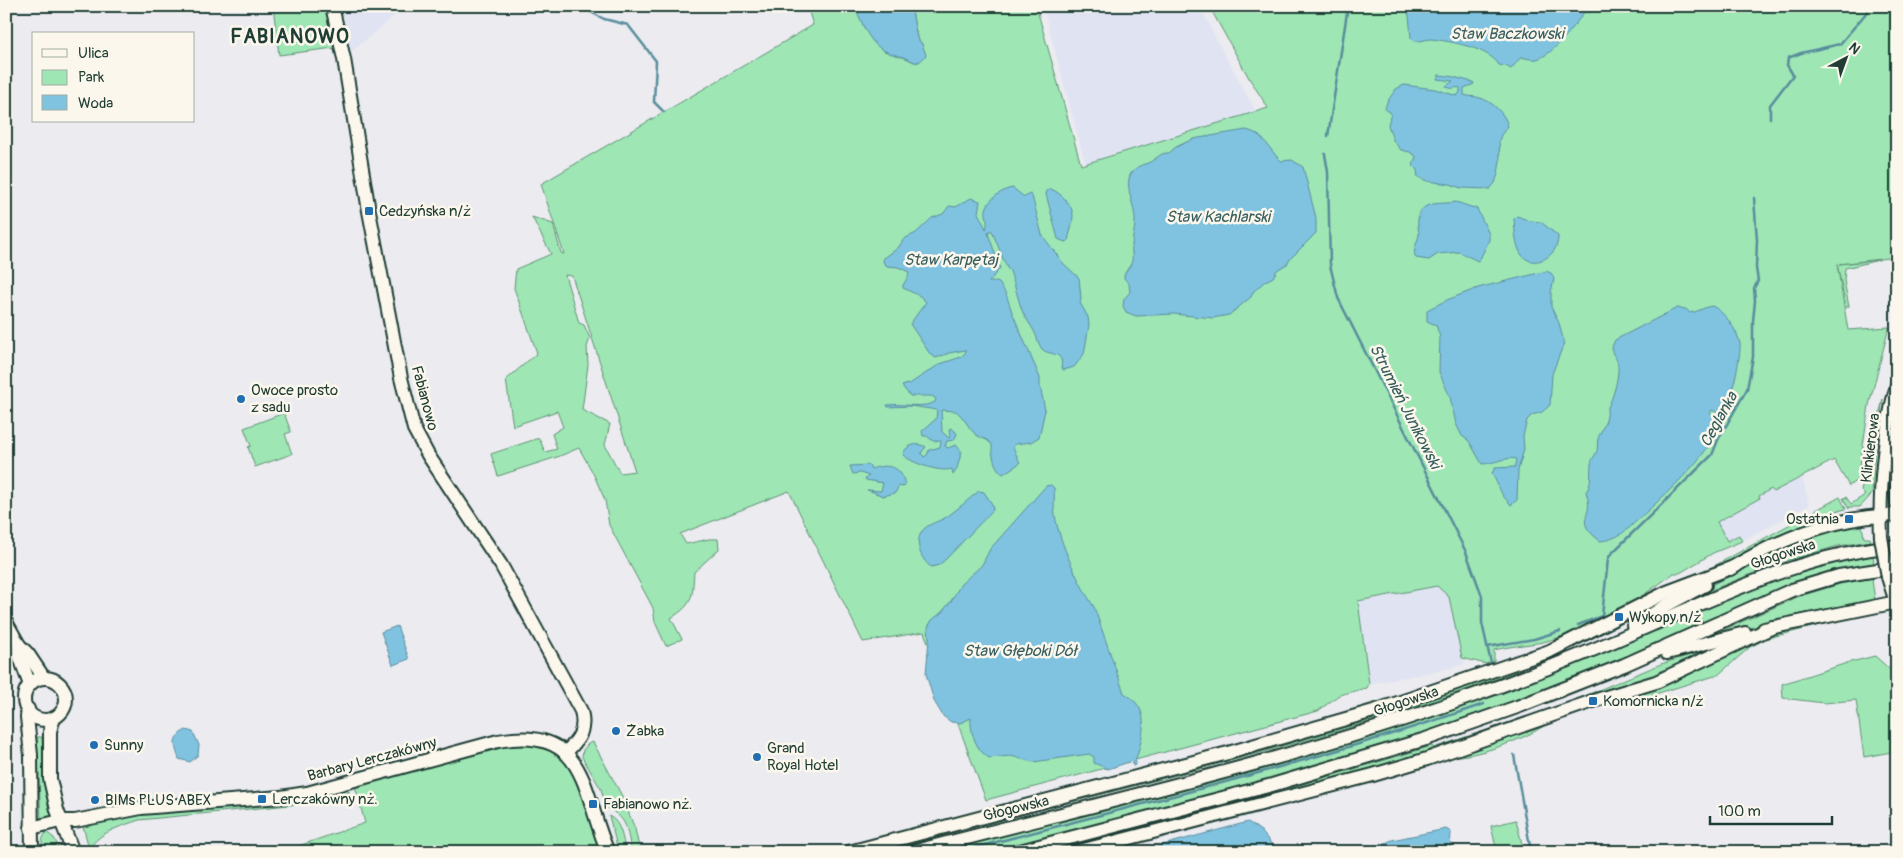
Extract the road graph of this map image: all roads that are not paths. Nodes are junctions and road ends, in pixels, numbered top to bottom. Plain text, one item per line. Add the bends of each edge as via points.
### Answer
1 (332, 6) edge
2 (1897, 385) edge
3 (1897, 478) edge
4 (1897, 503) edge
5 (1880, 515) junction
6 (1897, 515) edge
7 (1897, 546) edge
8 (1736, 566) junction
9 (1897, 566) edge
10 (1896, 603) edge
11 (6, 622) edge
12 (1773, 627) junction
13 (19, 645) junction
14 (1605, 645) junction
15 (1624, 665) junction
16 (44, 678) junction
17 (30, 685) junction
18 (28, 709) junction
19 (54, 718) junction
20 (565, 753) junction
21 (60, 821) junction
22 (75, 821) junction
23 (31, 828) junction
24 (70, 847) edge
25 (32, 852) edge
26 (608, 852) edge
27 (849, 852) edge
28 (912, 852) edge
29 (1016, 852) edge
30 (1076, 852) edge

1 - 20 street, Fabianowo via 344,59 361,173 411,420 428,455 501,565 581,711 582,734
2 - 5 street, Klinkierowa via 1891,409
3 - 4 street, Klinkierowa
5 - 6 street
5 - 8 street via 1841,521 1805,532
5 - 10 street, bridge via 1888,577
7 - 14 street, Głogowska via 1849,552 1791,568 1743,585
8 - 14 street
8 - 27 street, Głogowska via 1667,592 1550,651 1460,683 1294,736
9 - 15 street via 1839,576 1797,588
10 - 12 street
11 - 13 street
12 - 15 street
12 - 30 street via 1671,676 1427,759
13 - 16 street
13 - 17 street via 19,655
14 - 28 street, Głogowska via 1462,700 1354,735
15 - 29 street via 1480,721 1370,757 1272,786
16 - 17 street
16 - 19 street via 60,684 66,697 65,707
17 - 18 street via 24,696
18 - 19 street via 40,719
18 - 23 street
19 - 21 street via 50,731 50,779
20 - 22 street, Barbary Lerczakówny via 541,741 512,739 307,794 141,808
20 - 26 street, Barbary Lerczakówny via 586,784
21 - 22 street, Barbary Lerczakówny
21 - 23 street, Barbary Lerczakówny
21 - 24 street
22 - 24 street
23 - 25 street

